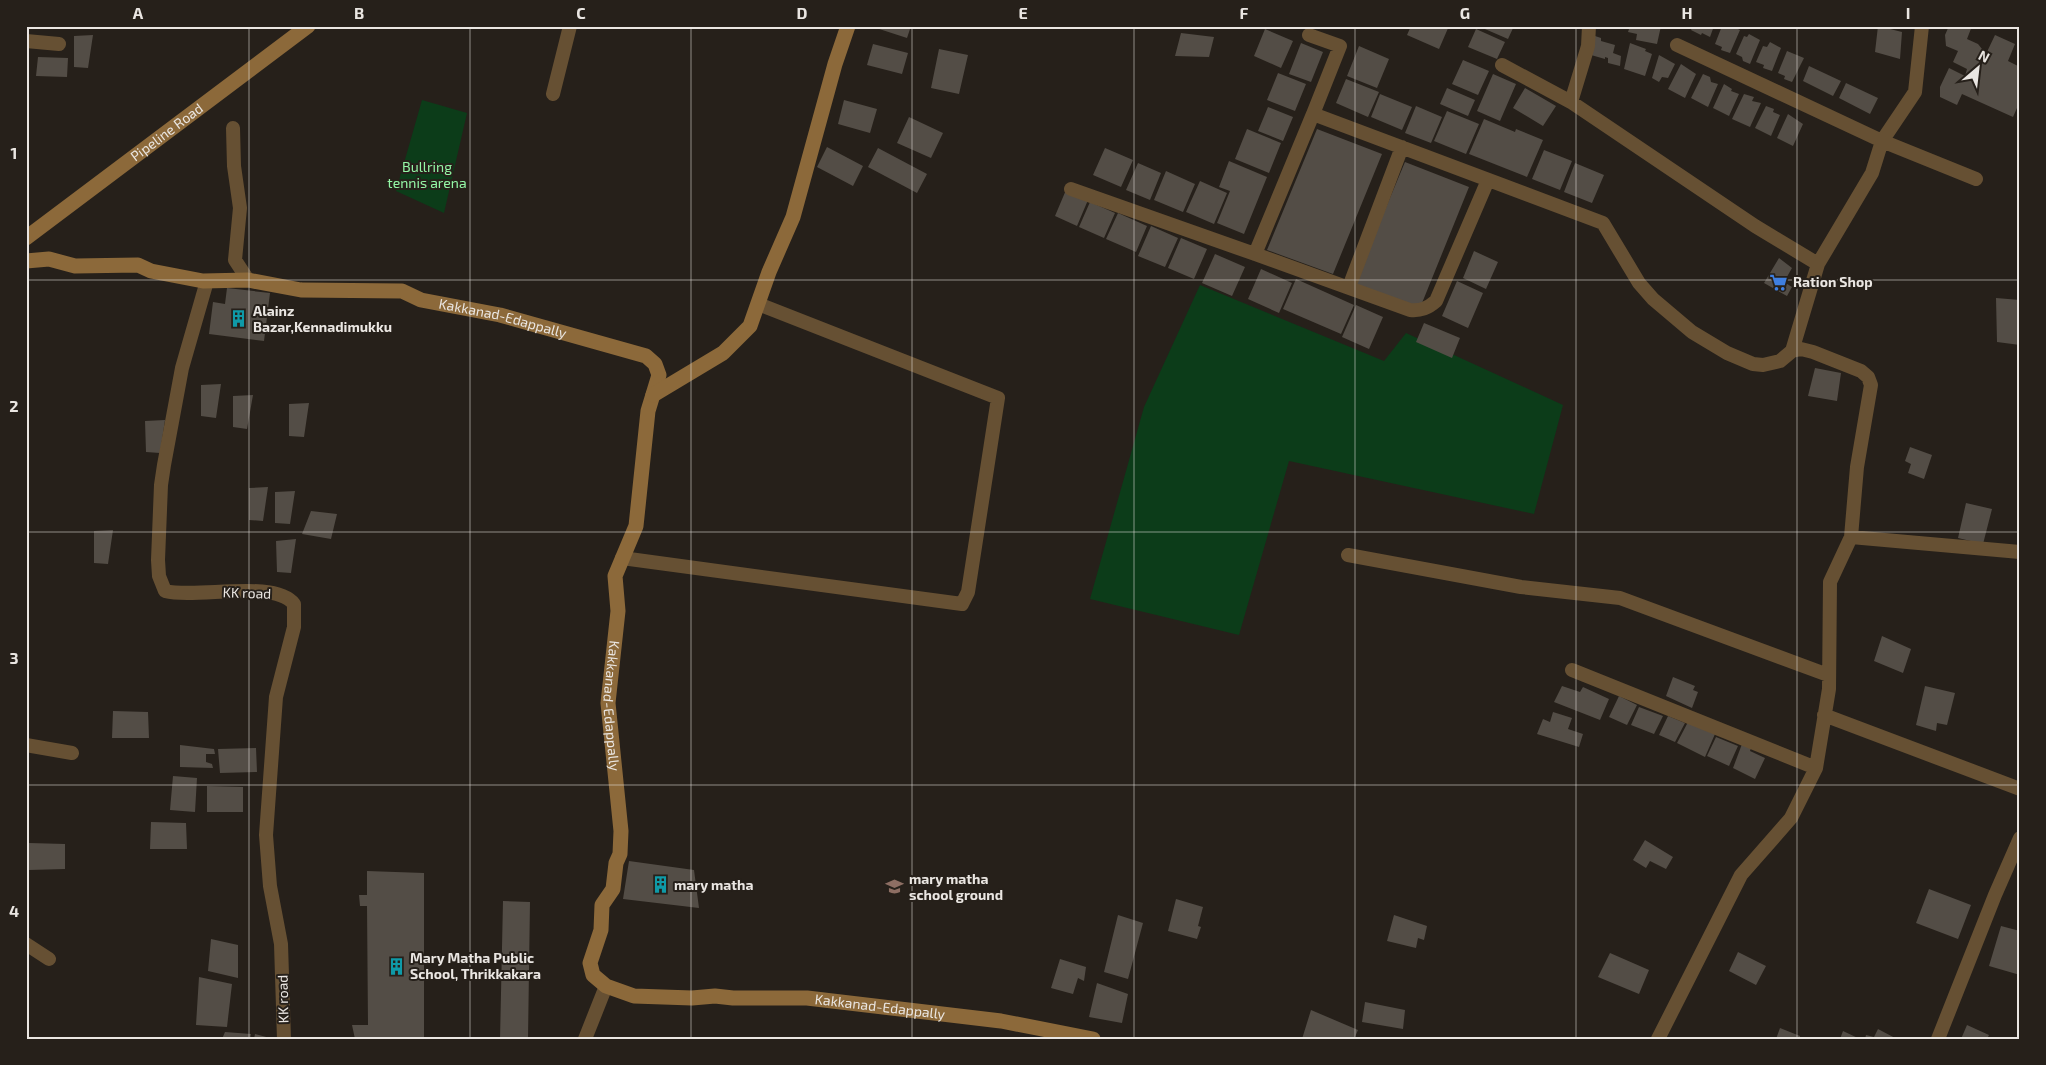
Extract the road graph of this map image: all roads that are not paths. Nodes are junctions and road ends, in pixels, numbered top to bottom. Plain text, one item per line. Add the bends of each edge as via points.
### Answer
1 (308, 26) edge
2 (570, 26) edge
3 (848, 26) edge
4 (1589, 26) edge
5 (1922, 26) edge
6 (1309, 35) dead end
7 (26, 41) edge
8 (59, 44) dead end
9 (1677, 46) dead end
10 (1502, 65) dead end
11 (553, 94) dead end
12 (1570, 102) junction
13 (1313, 114) junction
14 (233, 128) dead end
15 (1882, 141) junction
16 (1402, 147) junction
17 (1976, 179) dead end
18 (1488, 180) junction
19 (1072, 189) dead end
20 (26, 238) edge
21 (1255, 254) junction
22 (26, 261) edge
23 (1818, 264) junction
24 (248, 280) junction
25 (207, 281) junction
26 (1348, 287) junction
27 (758, 304) junction
28 (1792, 351) junction
29 (653, 395) junction
30 (1851, 536) junction
31 (2020, 552) edge
32 (1348, 555) dead end
33 (622, 558) junction
34 (1572, 670) dead end
35 (1828, 675) junction
36 (1824, 715) junction
37 (26, 745) edge
38 (72, 753) dead end
39 (1816, 768) junction
40 (2020, 789) edge
41 (2020, 838) edge
42 (26, 944) edge
43 (49, 959) dead end
44 (606, 986) junction
45 (284, 1039) edge
46 (585, 1039) edge
47 (1093, 1039) edge
48 (1658, 1039) edge
49 (1938, 1039) edge

1 - 20 street, Pipeline Road
2 - 11 street
3 - 27 street via 793,217
4 - 12 street via 1588,46
5 - 15 street via 1915,92
6 - 13 street via 1340,46
7 - 8 street
9 - 15 street
10 - 12 street
12 - 23 street via 1755,226
13 - 16 street
13 - 21 street
14 - 24 street via 240,208 235,260
15 - 17 street
15 - 23 street via 1872,173
16 - 18 street
16 - 26 street
18 - 26 street via 1436,301 1430,307 1410,310
18 - 28 street via 1603,223 1639,283 1653,299 1692,332 1728,353 1762,365 1780,361
19 - 21 street
21 - 26 street
22 - 25 street, Kakkanad-Edappally via 49,259 75,266 138,265 152,271
23 - 28 street
24 - 25 street, Kakkanad-Edappally
24 - 29 street, Kakkanad-Edappally via 301,290 402,291 420,300 500,315 646,356 655,364 659,375
25 - 45 street, KK road via 182,368 164,465 159,576 165,591 174,593 259,592 280,594 294,604 294,626 276,696 266,835 270,886 281,944
27 - 29 street via 750,326 723,353
27 - 33 street via 998,398 968,592 962,604
28 - 30 street via 1813,352 1861,371 1871,385 1857,467
29 - 33 street, Kakkanad-Edappally via 648,411 636,526
30 - 31 street
30 - 35 street via 1830,582
32 - 35 street via 1521,587 1620,598
33 - 44 street, Kakkanad-Edappally via 614,576 618,612 608,703 621,831 620,854 613,889 602,905 601,930 590,963 593,975
34 - 39 street
35 - 36 street
36 - 39 street
36 - 40 street
37 - 38 street
39 - 48 street via 1791,818 1741,875
41 - 49 street
42 - 43 street
44 - 46 street
44 - 47 street, Kakkanad-Edappally via 634,996 807,998 1000,1022

